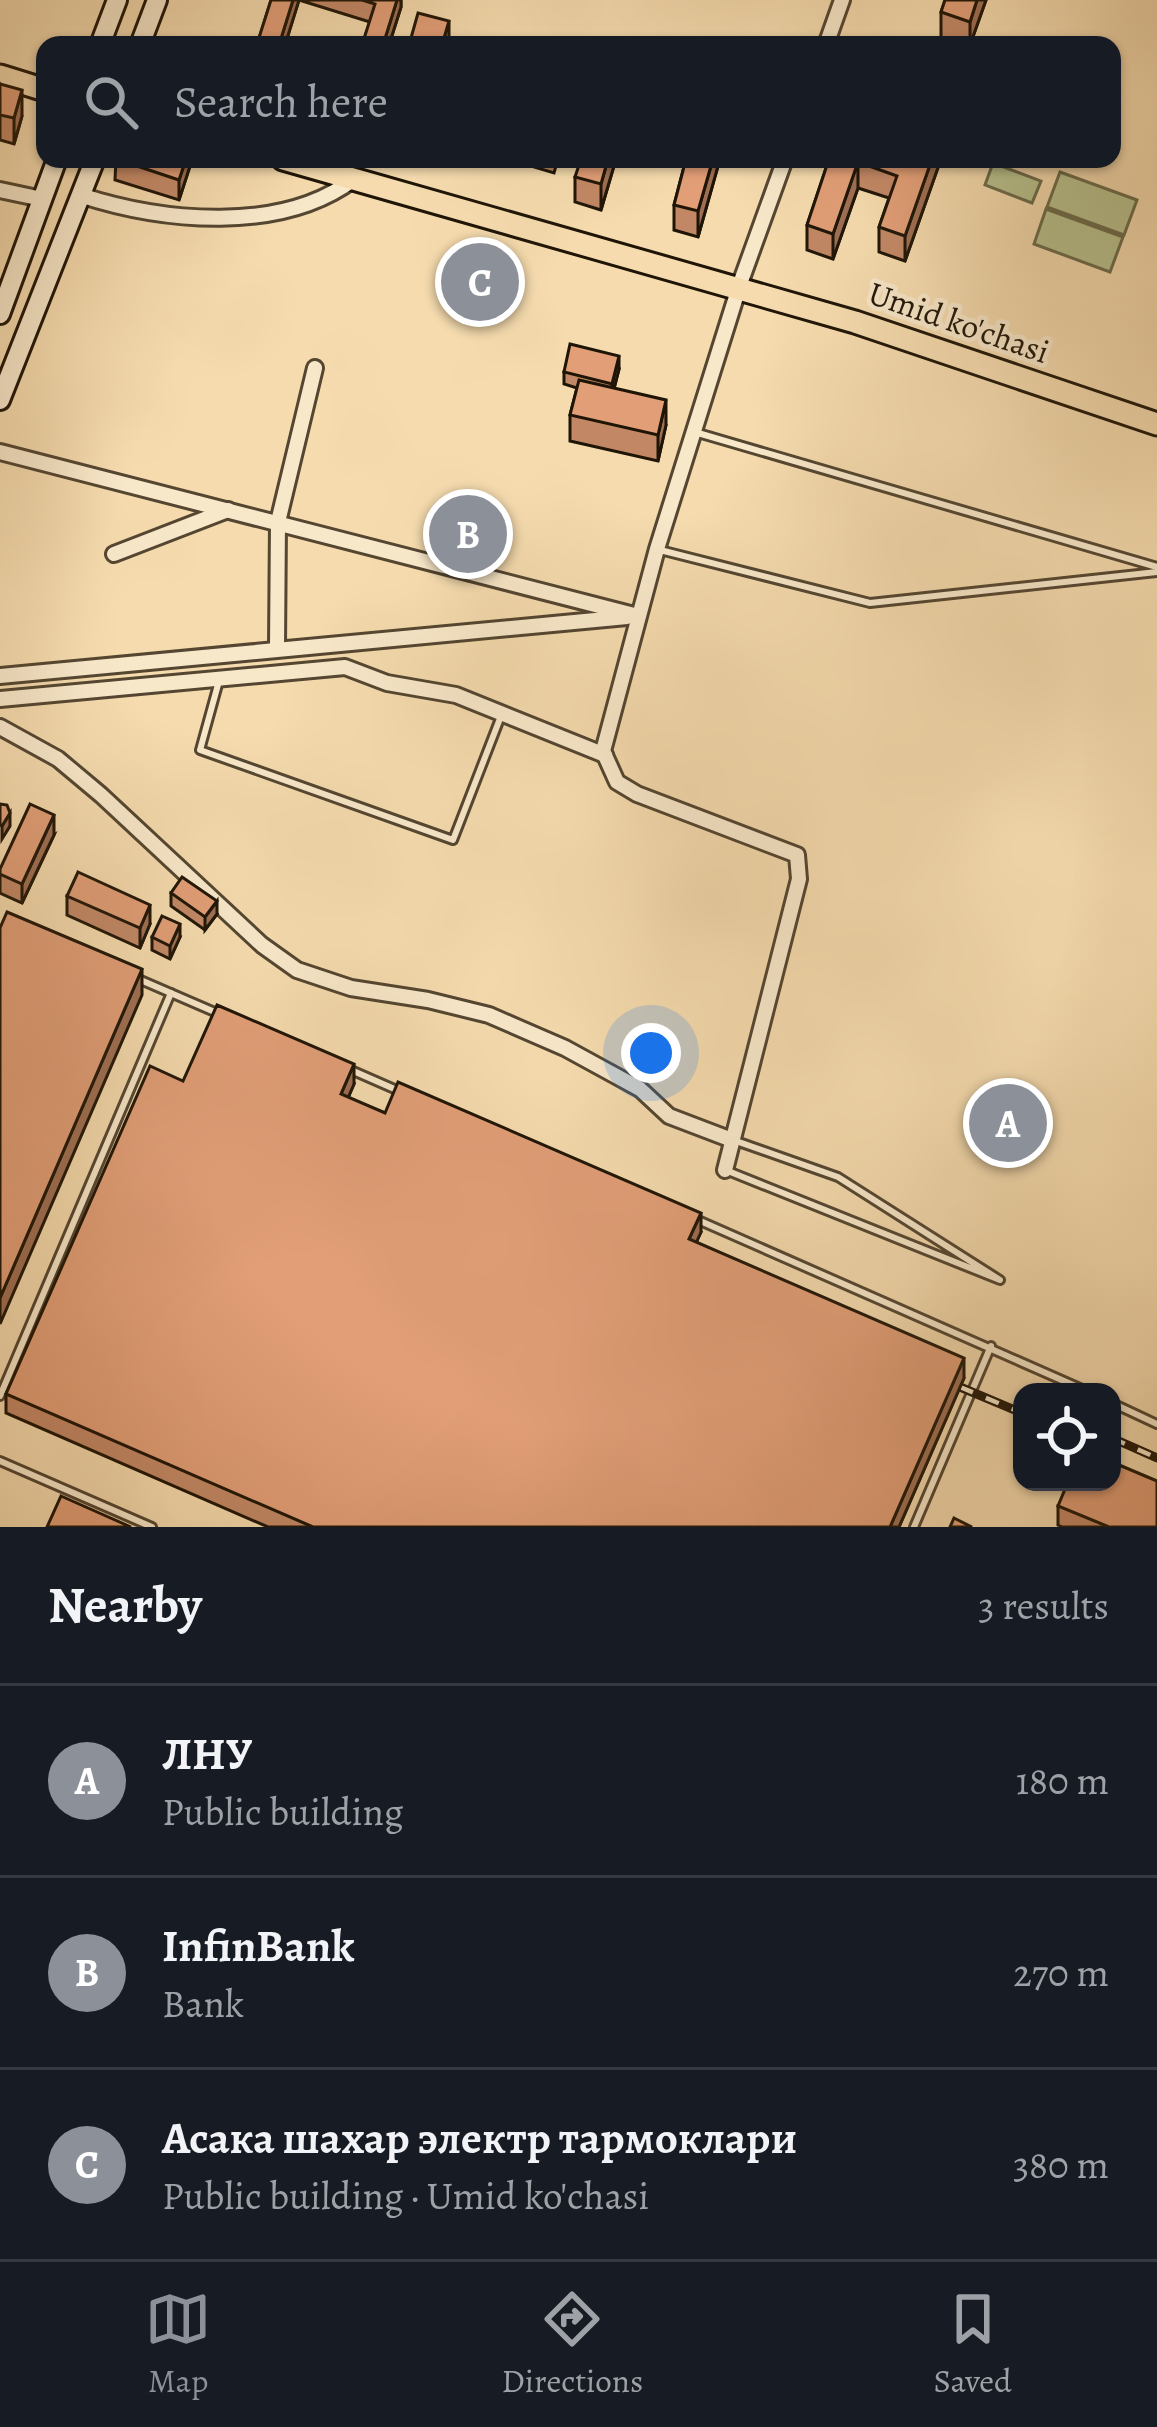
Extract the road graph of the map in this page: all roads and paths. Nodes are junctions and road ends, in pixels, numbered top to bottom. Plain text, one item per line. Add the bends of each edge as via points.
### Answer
1 (117, 0) edge
2 (157, 0) edge
3 (842, 0) edge
4 (103, 36) edge
5 (143, 36) edge
6 (829, 36) edge
7 (0, 76) edge
8 (36, 87) edge
9 (54, 168) edge
10 (91, 168) edge
11 (315, 168) edge
12 (782, 168) edge
13 (354, 179) junction
14 (0, 190) edge
15 (80, 195) junction
16 (42, 199) junction
17 (738, 288) junction
18 (0, 314) edge
19 (314, 368) dead end
20 (0, 400) edge
21 (1157, 424) edge
22 (694, 432) junction
23 (0, 452) edge
24 (228, 510) junction
25 (278, 523) junction
26 (656, 549) junction
27 (114, 554) dead end
28 (1157, 570) edge
29 (638, 616) junction
30 (277, 647) junction
31 (0, 676) edge
32 (220, 678) junction
33 (0, 699) edge
34 (502, 713) junction
35 (0, 727) edge
36 (605, 755) junction
37 (129, 975) edge
38 (171, 993) junction
39 (236, 1021) edge
40 (344, 1067) edge
41 (409, 1095) edge
42 (732, 1140) junction
43 (725, 1170) joint
44 (689, 1216) edge
45 (991, 1346) junction
46 (1070, 1383) edge
47 (0, 1396) edge
48 (1121, 1406) edge
49 (1157, 1424) edge
50 (0, 1461) edge
51 (152, 1527) edge
52 (914, 1527) edge

1 - 4 main road
2 - 5 main road
3 - 6 street
7 - 8 main road
9 - 16 main road
10 - 15 main road
11 - 13 main road, Umid ko'chasi
12 - 17 street
13 - 15 street via 298,210 266,214 152,213
13 - 17 main road, Umid ko'chasi
14 - 16 street
15 - 20 main road
16 - 18 main road
17 - 21 main road, Umid ko'chasi
17 - 22 street
19 - 25 street
22 - 26 street
22 - 28 lane
23 - 24 street
24 - 25 street
24 - 27 street
25 - 29 street
25 - 30 street
26 - 28 lane via 870,603
26 - 29 street
29 - 30 street
29 - 36 street
30 - 31 street
32 - 33 street
32 - 34 street via 345,667
32 - 34 lane via 200,750 453,840
34 - 36 street
35 - 42 street via 58,759 297,970 488,1016 640,1089 669,1116
36 - 42 street via 617,782 637,794 797,855 799,879
37 - 38 lane
38 - 39 lane
38 - 47 lane
40 - 41 lane
42 - 43 street
42 - 43 lane via 838,1177 1000,1280
44 - 45 lane
45 - 46 lane
45 - 52 lane
48 - 49 lane
50 - 51 lane

